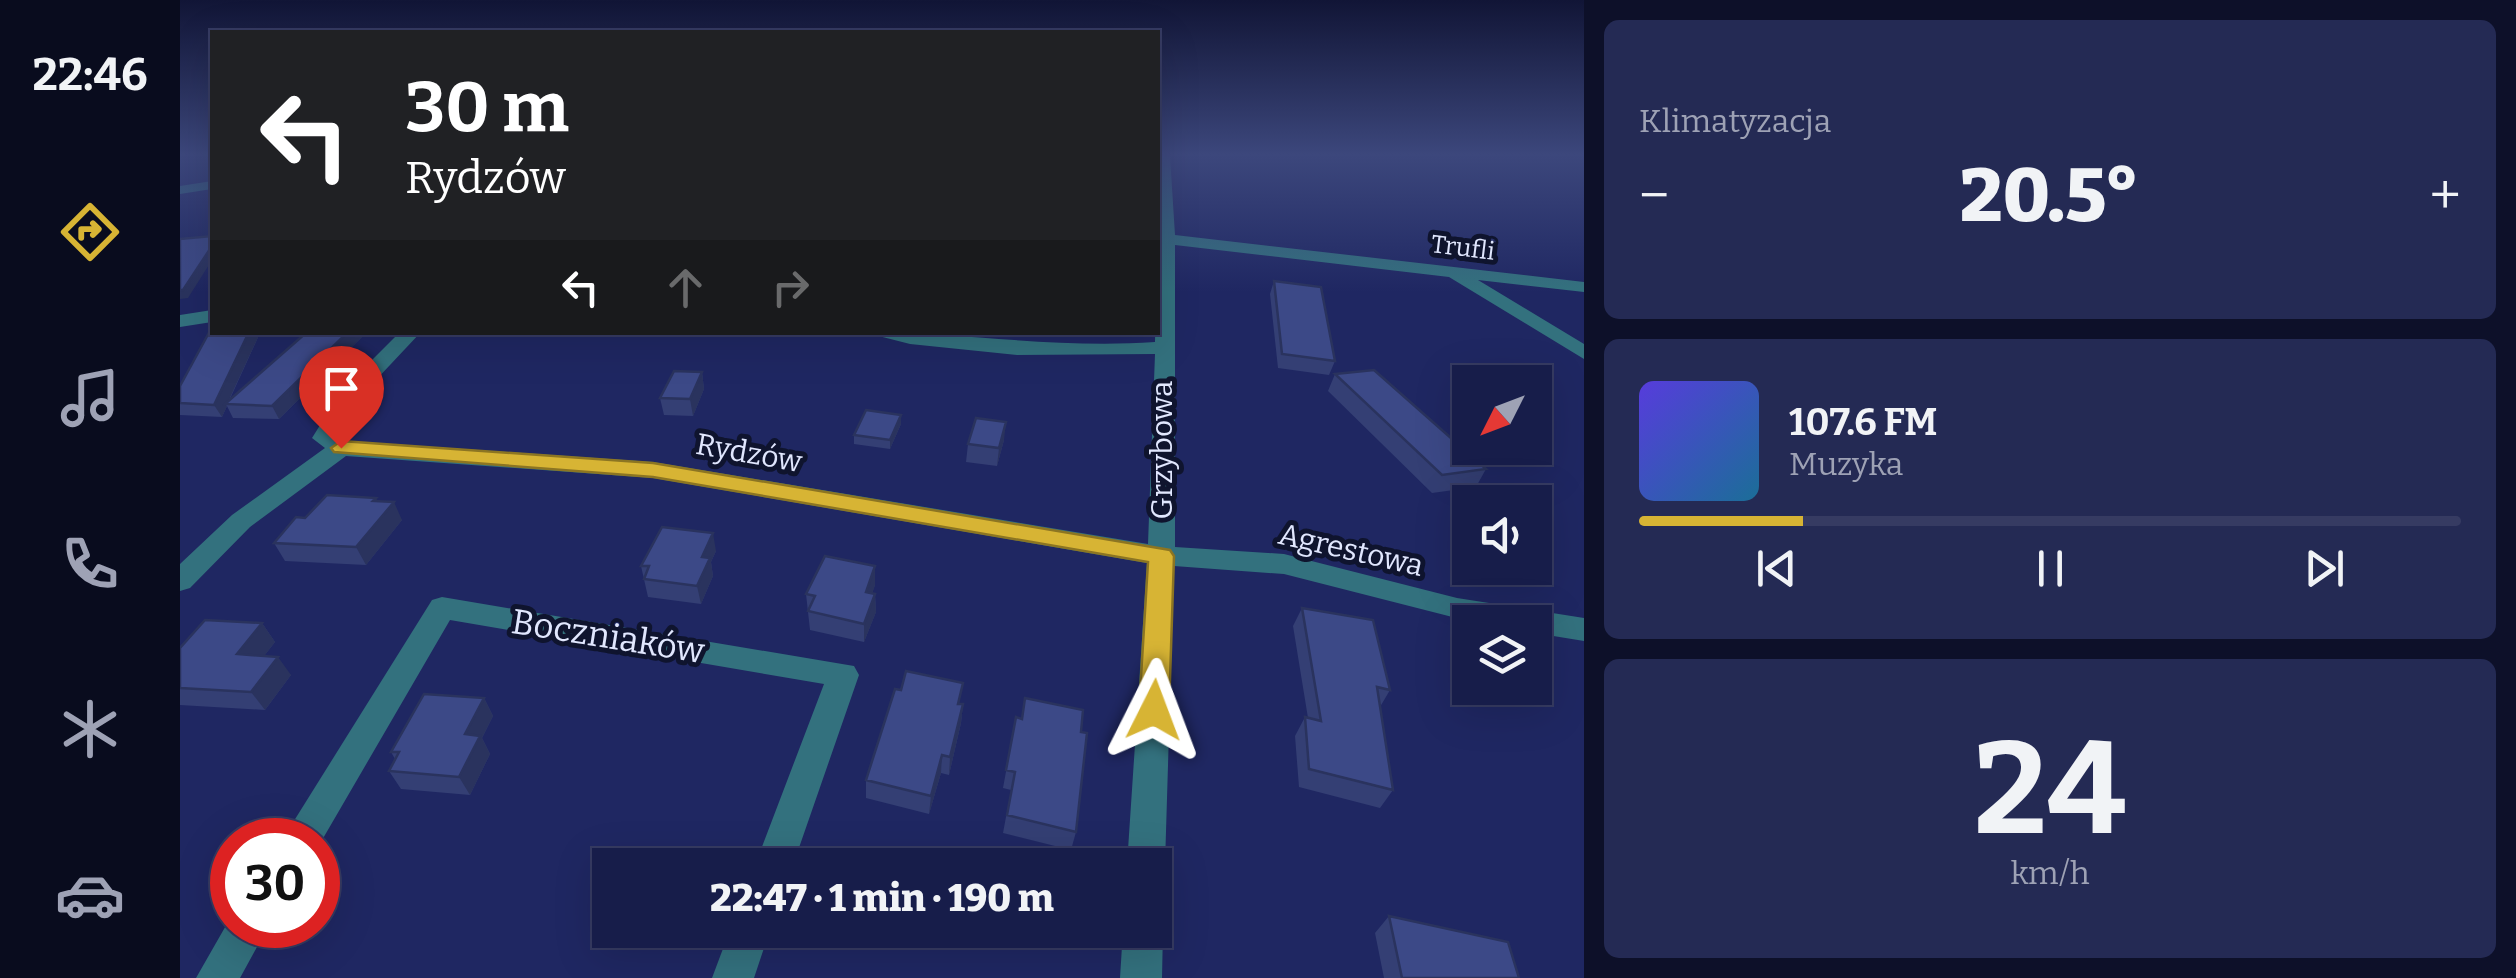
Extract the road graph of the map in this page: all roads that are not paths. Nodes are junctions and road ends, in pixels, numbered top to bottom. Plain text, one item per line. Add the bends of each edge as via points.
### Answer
1 (1163, 202) edge
2 (1162, 239) edge
3 (1450, 270) junction
4 (1584, 287) edge
5 (210, 316) edge
6 (180, 321) edge
7 (409, 335) edge
8 (887, 335) edge
9 (1163, 346) junction
10 (1584, 353) edge
11 (332, 443) junction
12 (1161, 556) junction
13 (180, 581) edge
14 (1584, 630) edge
15 (314, 818) edge
16 (780, 848) edge
17 (1147, 848) edge
18 (235, 948) edge
19 (743, 948) edge
20 (1142, 948) edge
21 (216, 978) edge
22 (732, 978) edge
23 (1141, 978) edge

1 - 2 street, Grzybowa
2 - 3 street, Trufli
2 - 9 street, Grzybowa
3 - 4 street, Trufli
3 - 10 street
5 - 6 street
7 - 11 street via 350,395
8 - 9 street via 1001,352 1084,354
9 - 12 street, Grzybowa
11 - 12 street, Rydzów via 653,470
11 - 13 street
12 - 14 street, Agrestowa via 1284,564 1458,609
12 - 17 street, Grzybowa
15 - 16 street, Boczniaków via 442,608 843,674
18 - 21 street
19 - 22 street
20 - 23 street

